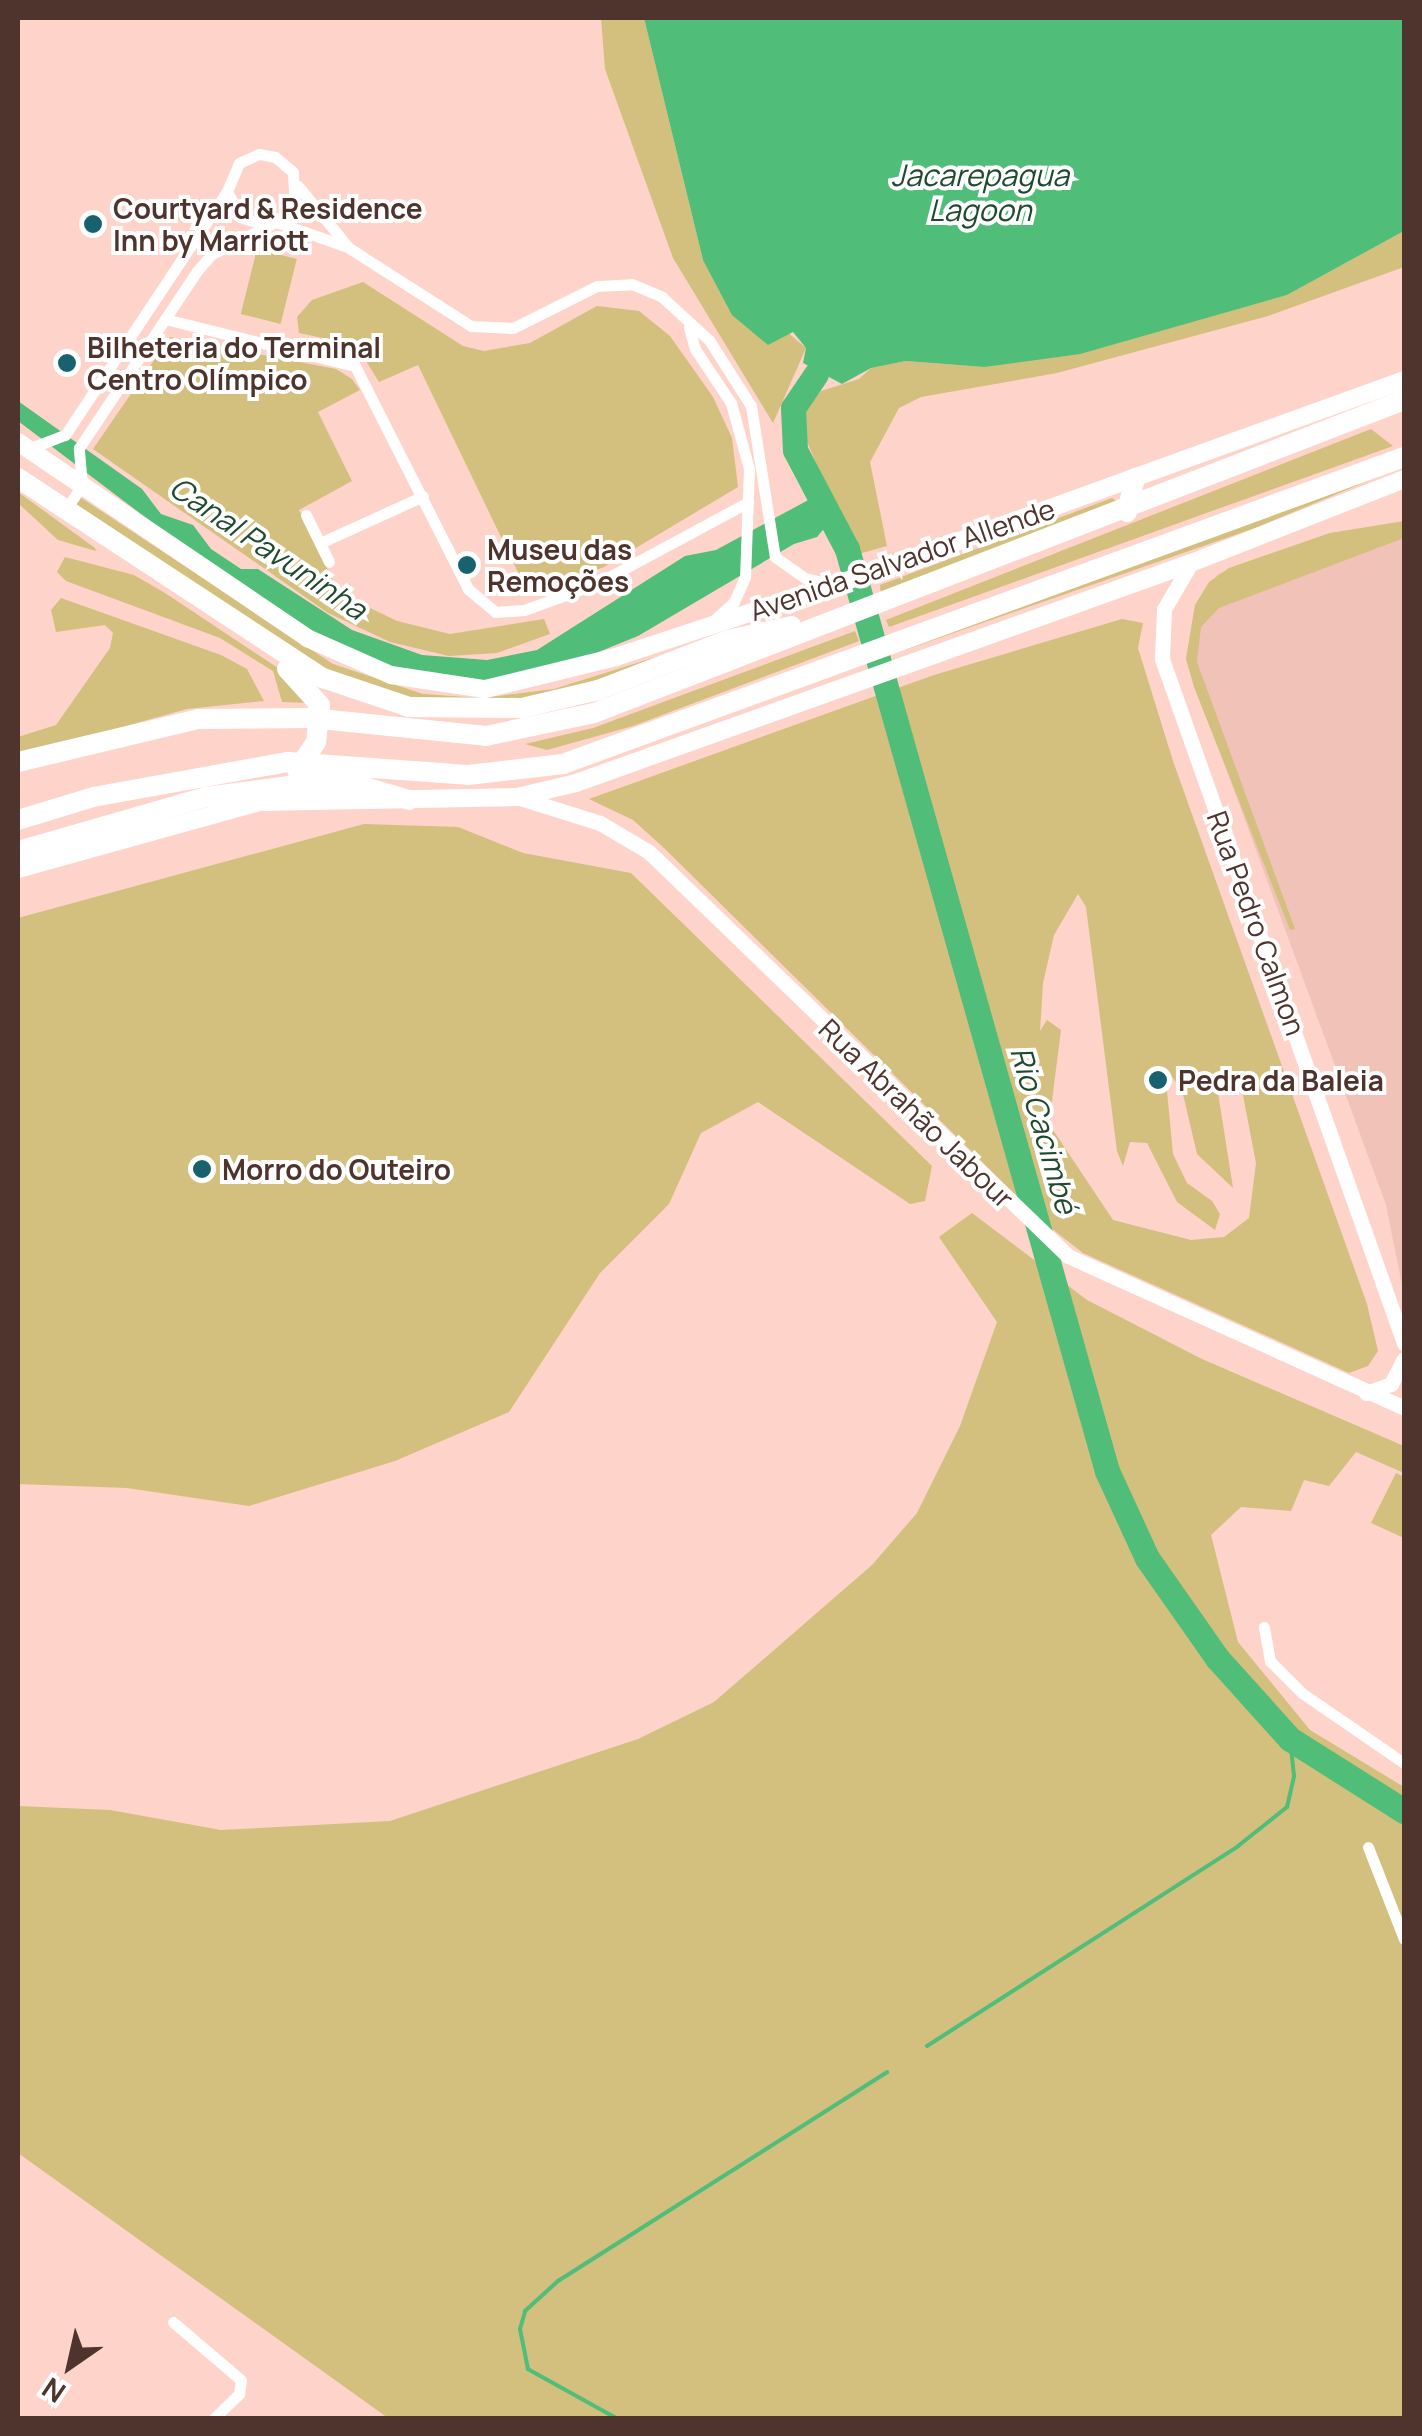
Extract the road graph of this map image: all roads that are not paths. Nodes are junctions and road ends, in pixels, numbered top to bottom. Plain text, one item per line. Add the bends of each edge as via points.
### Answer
1 (298, 186) junction
2 (227, 190) junction
3 (270, 224) junction
4 (349, 248) junction
5 (166, 319) junction
6 (689, 327) junction
7 (1404, 380) edge
8 (1404, 400) edge
9 (23, 446) edge
10 (1404, 457) edge
11 (18, 478) edge
12 (1135, 478) junction
13 (1404, 478) edge
14 (82, 485) junction
15 (423, 496) junction
16 (748, 502) junction
17 (66, 509) junction
18 (1128, 512) junction
19 (306, 515) dead end
20 (320, 544) junction
21 (329, 562) dead end
22 (1191, 562) junction
23 (835, 584) junction
24 (854, 612) junction
25 (707, 626) junction
26 (250, 634) junction
27 (18, 762) edge
28 (206, 797) junction
29 (517, 797) junction
30 (409, 800) junction
31 (18, 820) edge
32 (18, 850) edge
33 (18, 868) edge
34 (1404, 1342) edge
35 (1404, 1358) edge
36 (1366, 1393) junction
37 (1404, 1408) edge
38 (1264, 1626) dead end
39 (1404, 1763) edge
40 (1368, 1847) dead end
41 (1404, 1940) edge
42 (173, 2322) dead end
43 (214, 2418) edge

1 - 2 street via 288,165 259,154 239,163
1 - 3 street via 292,210
1 - 4 street
2 - 3 street via 240,216
2 - 9 street via 76,418 48,446
3 - 4 street
3 - 5 street via 212,254
4 - 6 street via 440,309 483,329 520,326 598,286 640,286 673,306
5 - 14 street via 92,428 76,466
5 - 15 street via 355,366
6 - 16 street via 694,349 737,418
6 - 23 street via 719,352 750,406 777,559 805,578
7 - 12 main road, Avenida Salvador Allende
8 - 18 highway, Avenida Salvador Allende
9 - 14 main road, Avenida Salvador Allende
10 - 31 highway via 602,753 526,772 416,773 327,761 206,773
11 - 17 highway
12 - 18 highway
12 - 23 main road, Avenida Salvador Allende
13 - 22 main road
14 - 17 street
14 - 25 main road, Avenida Salvador Allende via 307,638 391,675 485,688 534,682
15 - 16 street via 473,596 503,613 596,584
15 - 20 street
16 - 25 street via 746,577 734,602
17 - 26 highway
18 - 24 highway, Avenida Salvador Allende
19 - 20 street
20 - 21 street
22 - 29 main road via 576,783
22 - 34 street, Rua Pedro Calmon via 1164,610 1162,660
23 - 25 main road, Avenida Salvador Allende
24 - 26 highway via 728,640 598,690 468,712 359,694
24 - 27 highway, Avenida Salvador Allende via 594,713 517,732 456,736 310,718 198,719
26 - 28 highway via 312,690 320,705 318,732 298,769
28 - 30 highway via 311,783 362,786
28 - 32 highway
29 - 30 main road
29 - 36 street, Rua Abrahão Jabour via 600,823 649,852 1068,1256
30 - 33 main road via 260,802
35 - 36 street via 1390,1384
36 - 37 street, Rua Abrahão Jabour
38 - 39 street via 1270,1661 1302,1693
40 - 41 street
42 - 43 street via 241,2380 239,2394

